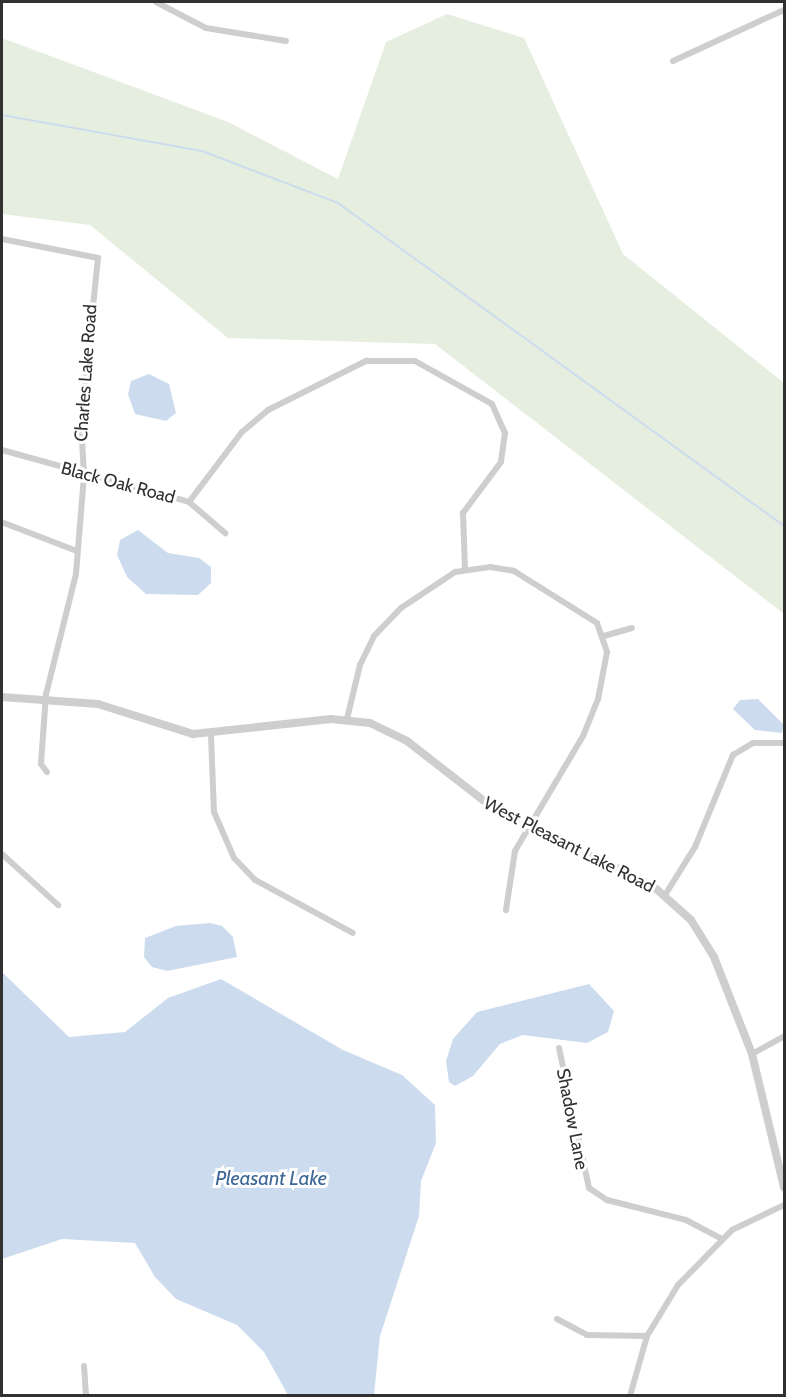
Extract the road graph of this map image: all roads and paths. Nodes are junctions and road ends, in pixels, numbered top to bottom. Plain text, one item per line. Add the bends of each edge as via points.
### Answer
1 (156, 2) edge
2 (784, 10) edge
3 (286, 41) dead end
4 (673, 61) dead end
5 (2, 239) edge
6 (2, 450) edge
7 (84, 476) junction
8 (189, 502) junction
9 (4, 524) dead end
10 (225, 533) dead end
11 (77, 551) junction
12 (465, 569) junction
13 (632, 628) dead end
14 (604, 636) junction
15 (2, 697) edge
16 (45, 700) junction
17 (347, 719) junction
18 (211, 735) junction
19 (784, 743) edge
20 (47, 772) dead end
21 (528, 827) junction
22 (2, 854) edge
23 (665, 895) junction
24 (58, 905) dead end
25 (506, 910) dead end
26 (353, 933) dead end
27 (784, 1036) edge
28 (559, 1048) dead end
29 (752, 1054) junction
30 (784, 1187) edge
31 (784, 1204) edge
32 (722, 1239) junction
33 (557, 1318) dead end
34 (647, 1336) junction
35 (84, 1366) dead end
36 (86, 1395) edge
37 (630, 1395) edge

1 - 3 street via 206,28
2 - 4 street
5 - 7 street, Charles Lake Road via 98,258 81,422
6 - 7 street, Black Oak Road
7 - 8 street, Black Oak Road via 141,485
7 - 11 street, Charles Lake Road
8 - 10 street
8 - 12 street, Black Oak Road via 242,432 268,410 366,361 415,361 492,404 505,432 501,462 460,522
9 - 11 street
11 - 16 street, Charles Lake Road via 73,593
12 - 14 street via 490,567 523,575 588,614
12 - 17 street via 433,584 384,624 360,665
13 - 14 street
14 - 21 street via 606,658 591,718
15 - 16 street, West Pleasant Lake Road
16 - 18 street, West Pleasant Lake Road via 98,704 162,727
16 - 20 street, Charles Lake Road via 41,764
17 - 18 street, West Pleasant Lake Road
17 - 21 street, West Pleasant Lake Road via 397,734 472,794
18 - 26 street via 214,812 234,858 255,880
19 - 23 street via 753,743 734,755 695,846
21 - 23 street, West Pleasant Lake Road
21 - 25 street via 511,863
22 - 24 street
23 - 29 street, West Pleasant Lake Road via 708,945
27 - 29 street
28 - 32 street, Shadow Lane via 589,1188 608,1200 686,1220
29 - 30 street, West Pleasant Lake Road
31 - 32 street
32 - 34 street via 678,1285
33 - 34 street via 587,1335
34 - 37 street
35 - 36 street

